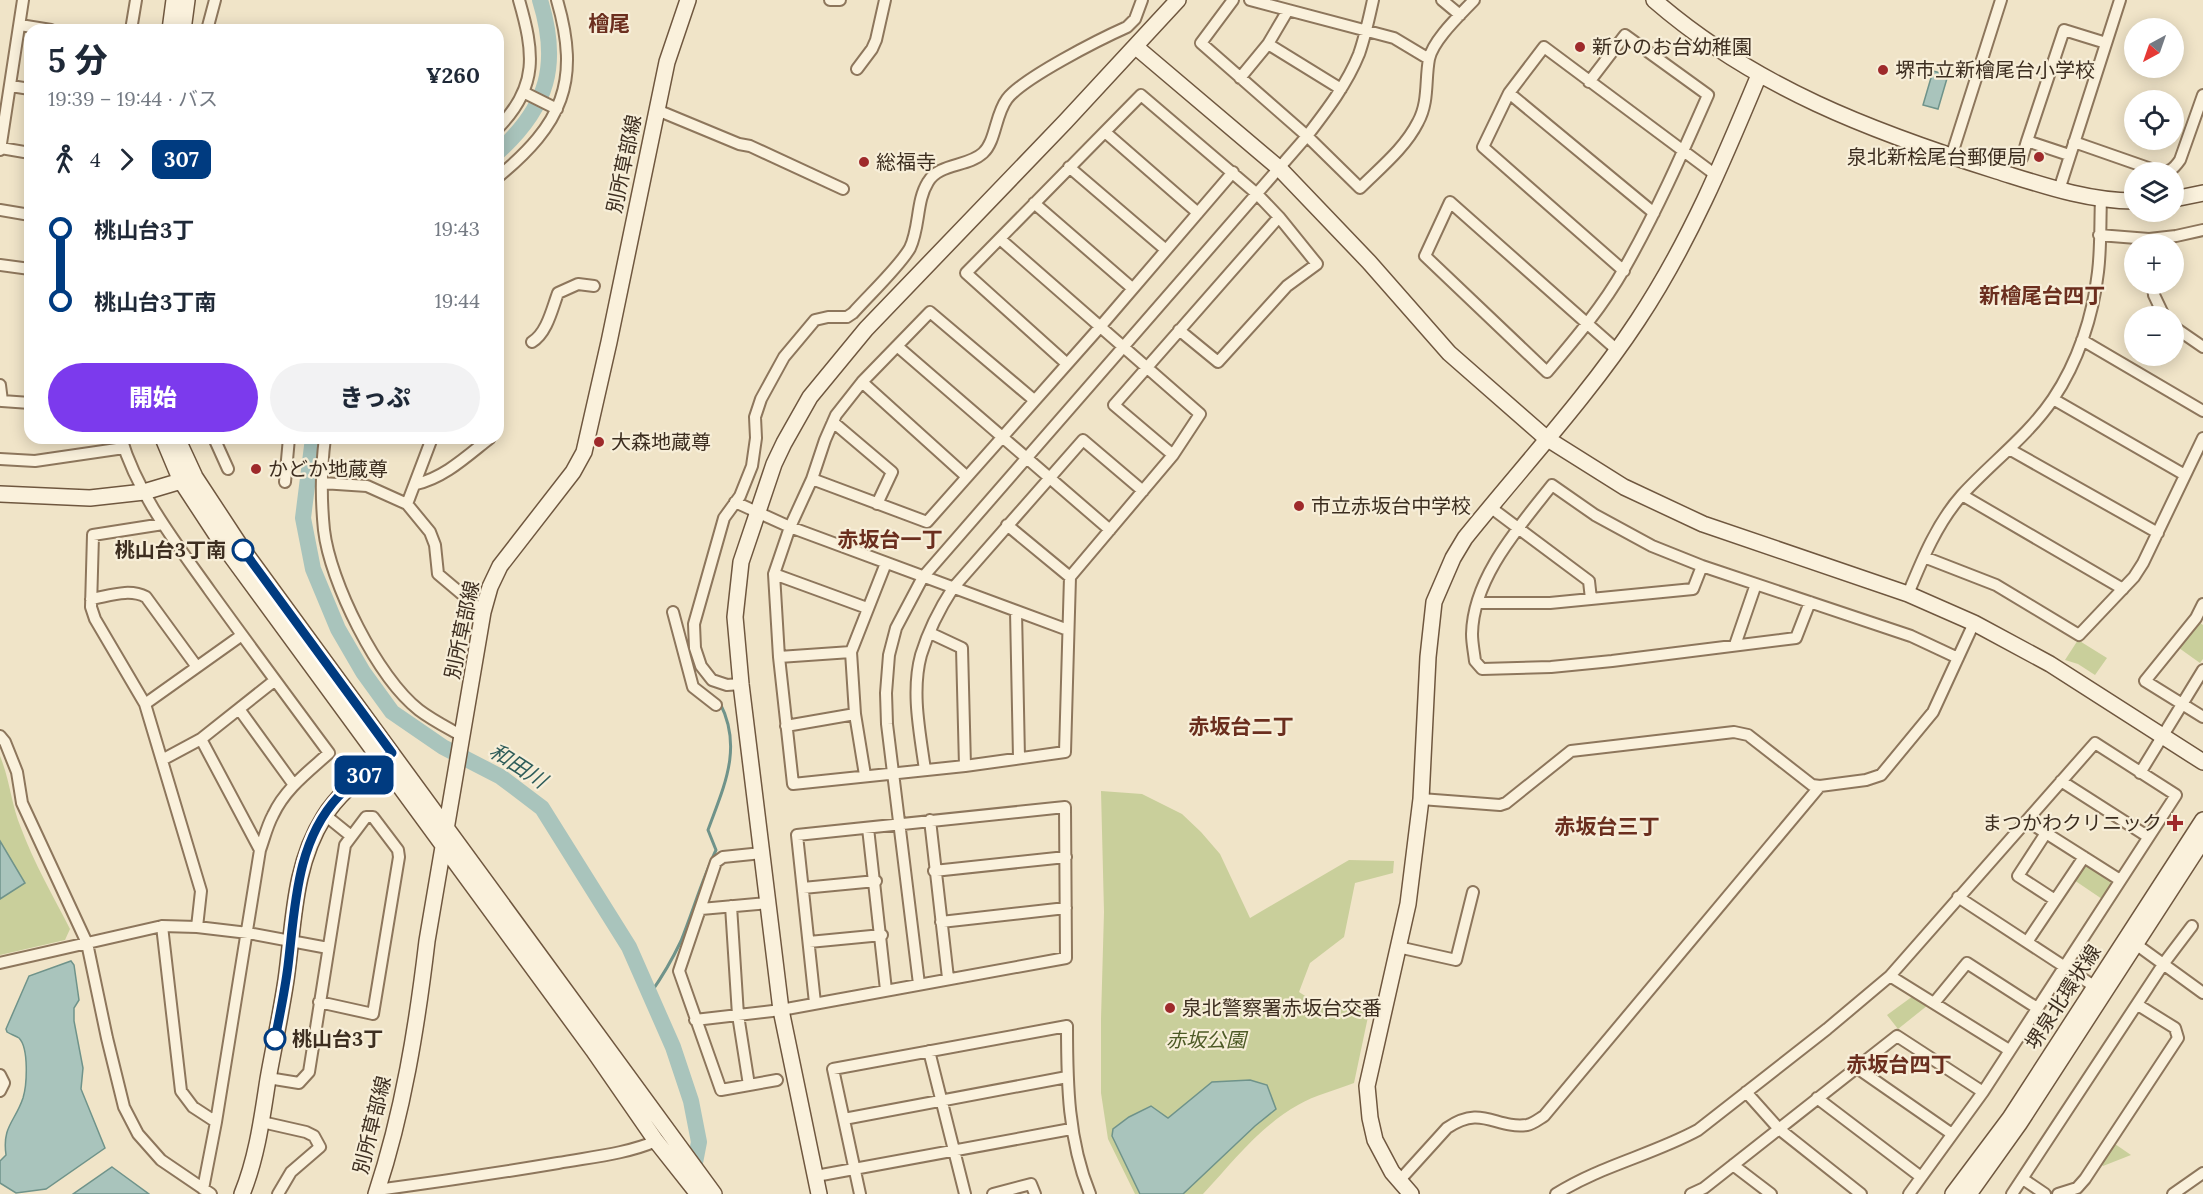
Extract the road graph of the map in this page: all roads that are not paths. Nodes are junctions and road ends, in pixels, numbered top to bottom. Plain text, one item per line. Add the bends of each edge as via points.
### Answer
1 (23, 0) edge
2 (136, 0) edge
3 (174, 0) edge
4 (188, 0) edge
5 (215, 0) edge
6 (519, 0) edge
7 (557, 0) edge
8 (688, 0) edge
9 (830, 0) edge
10 (840, 0) edge
11 (885, 0) edge
12 (1142, 0) edge
13 (1178, 0) edge
14 (1233, 0) edge
15 (1250, 0) edge
16 (1373, 0) edge
17 (1442, 0) edge
18 (1474, 0) edge
19 (1654, 0) edge
20 (2001, 0) edge
21 (2120, 0) edge
22 (1288, 10) junction
23 (1460, 15) junction
24 (132, 24) edge
25 (171, 24) edge
26 (184, 24) edge
27 (209, 24) edge
28 (20, 25) junction
29 (24, 26) edge
30 (1366, 31) junction
31 (2106, 43) junction
32 (1268, 44) junction
33 (1136, 47) junction
34 (1429, 59) junction
35 (857, 69) dead end
36 (1760, 75) junction
37 (1240, 78) junction
38 (1589, 82) junction
39 (11, 86) junction
40 (24, 88) edge
41 (1341, 89) junction
42 (523, 92) junction
43 (1509, 93) junction
44 (2203, 97) edge
45 (557, 109) junction
46 (657, 111) junction
47 (504, 122) edge
48 (1105, 132) junction
49 (1308, 136) junction
50 (2027, 141) junction
51 (2074, 142) junction
52 (1, 149) edge
53 (24, 152) edge
54 (1683, 152) junction
55 (2069, 156) junction
56 (1951, 157) junction
57 (2022, 158) dead end
58 (1069, 167) junction
59 (1280, 169) junction
60 (504, 171) edge
61 (1233, 172) junction
62 (1717, 176) junction
63 (843, 189) dead end
64 (2059, 190) junction
65 (2203, 193) edge
66 (1257, 194) junction
67 (2184, 197) edge
68 (2101, 199) junction
69 (2124, 200) edge
70 (1034, 203) junction
71 (0, 210) edge
72 (1198, 213) junction
73 (1654, 213) junction
74 (24, 214) edge
75 (1279, 217) junction
76 (2203, 230) edge
77 (2184, 234) edge
78 (2099, 235) junction
79 (2124, 238) edge
80 (1000, 239) junction
81 (1166, 250) junction
82 (0, 265) edge
83 (24, 268) edge
84 (892, 270) junction
85 (1624, 271) junction
86 (909, 284) junction
87 (594, 286) dead end
88 (1132, 288) junction
89 (1587, 324) junction
90 (1100, 327) junction
91 (1179, 330) junction
92 (2184, 334) edge
93 (2082, 340) junction
94 (532, 342) dead end
95 (897, 346) junction
96 (1123, 347) junction
97 (2203, 347) edge
98 (1617, 350) junction
99 (1066, 363) junction
100 (1146, 368) junction
101 (862, 382) junction
102 (0, 385) edge
103 (2053, 399) junction
104 (1035, 400) junction
105 (24, 403) edge
106 (2203, 411) edge
107 (833, 422) junction
108 (1002, 437) junction
109 (1546, 438) junction
110 (2203, 438) edge
111 (118, 444) edge
112 (123, 444) edge
113 (167, 444) edge
114 (179, 444) edge
115 (217, 444) edge
116 (288, 444) edge
117 (325, 444) edge
118 (430, 444) edge
119 (482, 444) edge
120 (2009, 448) junction
121 (1173, 455) junction
122 (0, 459) edge
123 (1027, 459) junction
124 (228, 469) dead end
125 (966, 476) junction
126 (2185, 476) junction
127 (188, 479) junction
128 (812, 479) junction
129 (1050, 479) junction
130 (285, 482) dead end
131 (322, 483) junction
132 (416, 484) junction
133 (1143, 491) junction
134 (144, 492) junction
135 (0, 494) edge
136 (1962, 495) junction
137 (735, 502) junction
138 (407, 504) junction
139 (877, 504) junction
140 (1490, 507) junction
141 (757, 513) junction
142 (162, 524) junction
143 (1007, 525) junction
144 (790, 526) junction
145 (1518, 528) junction
146 (1110, 530) junction
147 (2158, 533) junction
148 (1924, 557) junction
149 (886, 562) junction
150 (1702, 566) junction
151 (774, 574) junction
152 (923, 577) junction
153 (1070, 577) junction
154 (1756, 584) junction
155 (953, 588) junction
156 (2123, 589) junction
157 (1908, 594) junction
158 (91, 599) junction
159 (1591, 599) junction
160 (1810, 602) junction
161 (1478, 603) junction
162 (2203, 604) edge
163 (867, 608) junction
164 (1016, 611) junction
165 (483, 612) junction
166 (1974, 623) junction
167 (694, 624) junction
168 (1068, 630) junction
169 (930, 633) junction
170 (242, 635) junction
171 (1736, 645) junction
172 (851, 652) junction
173 (779, 657) junction
174 (1958, 658) junction
175 (197, 667) junction
176 (2203, 670) edge
177 (274, 681) junction
178 (741, 684) junction
179 (145, 704) junction
180 (2182, 704) junction
181 (716, 705) dead end
182 (238, 709) junction
183 (855, 714) junction
184 (2203, 717) edge
185 (786, 726) junction
186 (0, 736) edge
187 (2163, 736) junction
188 (201, 739) junction
189 (462, 739) junction
190 (386, 757) junction
191 (1018, 758) junction
192 (162, 760) junction
193 (2203, 762) edge
194 (965, 766) junction
195 (925, 770) junction
196 (894, 773) junction
197 (2140, 773) junction
198 (865, 775) junction
199 (2061, 781) junction
200 (294, 785) junction
201 (1820, 786) junction
202 (1420, 799) junction
203 (324, 815) junction
204 (930, 820) junction
205 (2027, 820) junction
206 (2203, 820) edge
207 (898, 825) junction
208 (446, 827) junction
209 (868, 828) junction
210 (2046, 833) junction
211 (351, 836) junction
212 (2147, 837) junction
213 (2203, 840) edge
214 (443, 846) junction
215 (260, 850) junction
216 (762, 853) junction
217 (1066, 856) junction
218 (2084, 857) junction
219 (934, 871) junction
220 (2120, 880) junction
221 (876, 881) junction
222 (803, 888) junction
223 (1473, 892) dead end
224 (1958, 897) junction
225 (2055, 900) junction
226 (768, 903) junction
227 (731, 906) junction
228 (1066, 908) junction
229 (700, 909) junction
230 (941, 922) junction
231 (162, 926) junction
232 (2192, 926) dead end
233 (197, 927) junction
234 (248, 933) junction
235 (882, 935) junction
236 (290, 941) junction
237 (808, 942) junction
238 (2027, 942) junction
239 (87, 943) junction
240 (2137, 945) junction
241 (1398, 947) junction
242 (328, 948) junction
243 (0, 963) edge
244 (2164, 963) junction
245 (2064, 965) junction
246 (1890, 976) junction
247 (948, 978) junction
248 (919, 984) junction
249 (886, 990) junction
250 (2100, 990) junction
251 (2203, 993) edge
252 (319, 1002) junction
253 (815, 1003) junction
254 (1934, 1003) junction
255 (2138, 1005) junction
256 (2037, 1008) junction
257 (781, 1010) junction
258 (738, 1015) junction
259 (695, 1020) junction
260 (2009, 1050) junction
261 (929, 1052) junction
262 (1857, 1068) junction
263 (0, 1075) edge
264 (1067, 1077) junction
265 (268, 1078) junction
266 (777, 1080) dead end
267 (749, 1085) junction
268 (0, 1091) edge
269 (1746, 1092) junction
270 (1983, 1092) junction
271 (1817, 1098) junction
272 (943, 1100) junction
273 (844, 1119) junction
274 (216, 1122) junction
275 (262, 1122) junction
276 (1071, 1129) junction
277 (1779, 1129) junction
278 (1953, 1134) junction
279 (656, 1141) junction
280 (955, 1151) junction
281 (676, 1153) junction
282 (1733, 1165) junction
283 (855, 1168) junction
284 (2203, 1173) edge
285 (816, 1176) junction
286 (1921, 1177) junction
287 (2023, 1179) junction
288 (453, 1181) junction
289 (1399, 1181) junction
290 (207, 1192) edge
291 (377, 1192) edge
292 (706, 1192) edge
293 (242, 1194) edge
294 (278, 1194) edge
295 (449, 1194) edge
296 (819, 1194) edge
297 (860, 1194) edge
298 (965, 1194) edge
299 (993, 1194) edge
300 (1035, 1194) edge
301 (1090, 1194) edge
302 (1411, 1194) edge
303 (1556, 1194) edge
304 (1691, 1194) edge
305 (1771, 1194) edge
306 (1861, 1194) edge
307 (1909, 1194) edge
308 (1953, 1194) edge
309 (1969, 1194) edge
310 (2012, 1194) edge
311 (2045, 1194) edge
312 (2058, 1194) edge
313 (2173, 1194) edge

1 - 28 street
2 - 24 street
3 - 25 street
4 - 26 street
5 - 27 street
6 - 42 street via 531,51 531,68
7 - 45 street via 568,51
8 - 46 street, 別所草部線 via 667,62
9 - 10 street
11 - 35 street via 876,40
12 - 84 street via 1135,19 1127,27 1023,84 1008,98 989,146 981,155 936,173 929,180 909,249
13 - 33 street
14 - 37 street via 1201,43
15 - 22 street
16 - 30 street
17 - 23 street
18 - 23 street
19 - 36 street
20 - 56 street
21 - 31 street
22 - 30 street
22 - 32 street
23 - 34 street via 1433,48
28 - 29 street
28 - 39 street
30 - 34 street via 1394,38
30 - 41 street
31 - 50 street via 2064,30
31 - 51 street
32 - 37 street
32 - 41 street
33 - 59 street
33 - 86 street
34 - 49 street via 1425,103 1419,120 1411,134 1360,188
36 - 56 street via 1876,131
36 - 62 street
37 - 49 street
38 - 43 street via 1544,47
38 - 54 street
38 - 54 street via 1625,35 1708,95
39 - 40 street
39 - 52 street
41 - 49 street
42 - 45 street
42 - 47 street
43 - 73 street
43 - 85 street via 1483,147
44 - 51 street via 2180,160 2166,172
45 - 60 street via 539,138
46 - 63 street via 750,146
46 - 165 street, 別所草部線 via 584,452 573,472 500,566
48 - 58 street
48 - 61 street via 1141,95
48 - 72 street
49 - 59 street
50 - 55 street
50 - 57 street
51 - 55 street
52 - 53 street
54 - 62 street
54 - 73 street
55 - 64 street
56 - 64 street
58 - 70 street
58 - 81 street
59 - 66 street
59 - 109 street via 1449,353
61 - 66 street
61 - 72 street
62 - 98 street via 1656,292
64 - 68 street
65 - 67 street
66 - 75 street
66 - 96 street
68 - 69 street
68 - 78 street
70 - 80 street
70 - 88 street
71 - 74 street
72 - 81 street
73 - 85 street
75 - 91 street
75 - 91 street via 1317,264 1287,286 1218,362
76 - 77 street
78 - 79 street
78 - 93 street via 2098,272
80 - 90 street
80 - 99 street via 966,273
81 - 88 street
82 - 83 street
84 - 86 street
84 - 137 street via 853,313 815,320 784,357 761,399 755,417 752,466
85 - 89 street
86 - 141 street via 810,397 784,443
87 - 94 street via 578,284 558,293 543,330
88 - 90 street
89 - 89 street via 1527,270 1450,202 1425,256 1547,372
89 - 98 street
90 - 96 street
90 - 99 street
91 - 100 street
92 - 97 street
93 - 103 street
93 - 106 street
95 - 101 street
95 - 104 street via 930,312
95 - 108 street
96 - 100 street
96 - 123 street
98 - 109 street
99 - 104 street
100 - 121 street via 1200,414
100 - 121 street via 1114,405
101 - 107 street
101 - 125 street
102 - 105 street via 2,401
103 - 120 street
103 - 126 street
104 - 108 street
107 - 128 street
107 - 139 street via 892,472
108 - 123 street
108 - 125 street
109 - 140 street
109 - 157 street via 1624,487 1703,524
110 - 126 street
111 - 122 street via 34,461
112 - 134 street
113 - 127 street
114 - 127 street
115 - 124 street
116 - 130 street
117 - 131 street
118 - 132 street
119 - 132 street via 453,467 428,482
120 - 136 street
120 - 147 street
121 - 133 street
123 - 129 street
123 - 152 street
125 - 139 street via 927,522
126 - 147 street
127 - 134 street
127 - 190 street via 237,541
128 - 139 street
128 - 144 street
129 - 133 street via 1083,440
129 - 143 street
129 - 146 street
131 - 138 street via 366,486
131 - 189 street via 324,532 334,570 364,642 418,710
132 - 138 street
133 - 146 street
134 - 135 street via 90,498
134 - 142 street
136 - 148 street via 1944,518
136 - 156 street
137 - 141 street
137 - 167 street via 724,518
138 - 165 street via 430,532 438,574
140 - 145 street
140 - 202 street via 1453,558 1434,602
141 - 144 street
141 - 178 street via 741,562 737,591 735,616
142 - 158 street via 93,536
142 - 170 street
143 - 153 street
143 - 155 street
144 - 149 street
144 - 151 street
145 - 150 street via 1552,485 1627,534
145 - 159 street via 1589,581
145 - 161 street via 1493,564
146 - 153 street
147 - 156 street via 2143,563
148 - 156 street via 1996,585 2079,634
148 - 157 street
149 - 152 street
149 - 163 street
150 - 154 street
150 - 159 street via 1693,589
151 - 163 street
151 - 173 street
152 - 155 street
152 - 196 street via 896,628 888,664 887,724
153 - 168 street
154 - 160 street
154 - 171 street
155 - 164 street
155 - 169 street
157 - 166 street
158 - 175 street via 129,592 146,597
158 - 179 street via 95,619
159 - 161 street
160 - 171 street via 1796,638
160 - 174 street via 1911,636
161 - 171 street via 1472,632 1474,662 1482,669 1612,662
162 - 180 street via 2145,681
163 - 172 street
164 - 168 street
164 - 191 street
165 - 189 street, 別所草部線
166 - 174 street
166 - 187 street via 2042,659
167 - 178 street via 701,666 712,680
167 - 181 street via 673,612 693,687
168 - 191 street via 1065,752
169 - 194 street via 962,648
169 - 195 street via 921,655 917,684
170 - 175 street
170 - 177 street
172 - 173 street
172 - 183 street
173 - 185 street
174 - 201 street via 1933,712 1881,775
175 - 179 street
176 - 180 street
177 - 182 street
177 - 200 street via 329,753
178 - 216 street
179 - 192 street
180 - 184 street
180 - 187 street
182 - 188 street
182 - 200 street
183 - 185 street
183 - 198 street
185 - 198 street via 793,783
186 - 239 street via 17,772 22,803
187 - 193 street
187 - 197 street
188 - 192 street
188 - 215 street
189 - 208 street, 別所草部線
190 - 203 street via 337,797
190 - 208 street
190 - 214 street
191 - 194 street
192 - 233 street via 201,891
194 - 195 street
195 - 196 street
196 - 198 street
196 - 207 street
197 - 199 street via 2095,743
197 - 212 street via 2176,795
199 - 205 street
199 - 212 street
200 - 215 street via 272,816
201 - 202 street via 1805,780 1748,735 1734,732 1571,751 1500,806
201 - 289 street via 1544,1116 1528,1125 1465,1118 1447,1128
202 - 241 street via 1408,904
203 - 211 street
203 - 236 street via 306,850
204 - 207 street
204 - 217 street via 1065,807
204 - 219 street
205 - 210 street
205 - 224 street
206 - 250 street, 堺泉北環状線
207 - 209 street
207 - 248 street
208 - 214 street, 別所草部線
208 - 281 street
209 - 221 street
209 - 222 street via 797,835
210 - 218 street
210 - 225 street via 2018,876
211 - 242 street via 345,845
211 - 252 street via 366,817 373,817 398,850 373,1014
212 - 220 street
213 - 240 street, 堺泉北環状線
214 - 279 street
214 - 291 street, 別所草部線 via 403,1091
215 - 234 street
216 - 226 street
216 - 229 street via 723,857 716,862
217 - 219 street
217 - 228 street
218 - 220 street
218 - 225 street
219 - 230 street
220 - 245 street
221 - 222 street
221 - 235 street
222 - 237 street
223 - 241 street via 1456,960
224 - 238 street
224 - 246 street
225 - 238 street
226 - 227 street
226 - 257 street
227 - 229 street
227 - 258 street
228 - 230 street
228 - 247 street via 1066,958
229 - 259 street via 680,971
230 - 247 street
231 - 233 street
231 - 239 street
231 - 274 street via 181,1091 193,1107
232 - 244 street
233 - 234 street
234 - 236 street
234 - 274 street
235 - 237 street
235 - 249 street
236 - 242 street
236 - 265 street
237 - 253 street
238 - 245 street
239 - 243 street
239 - 290 street via 124,1107 138,1134 161,1160
240 - 244 street
240 - 250 street, 堺泉北環状線
241 - 289 street via 1366,1086 1375,1140
242 - 252 street
244 - 251 street
244 - 255 street
245 - 250 street
245 - 256 street
246 - 254 street
246 - 269 street
247 - 248 street
248 - 249 street
249 - 253 street
250 - 308 street, 堺泉北環状線
250 - 309 street, 堺泉北環状線 via 2019,1124
252 - 265 street via 309,1072 299,1083
253 - 257 street
254 - 256 street via 1967,963
254 - 260 street
255 - 287 street
255 - 312 street via 2175,1028 2178,1038 2085,1179 2077,1188
256 - 260 street
257 - 258 street
257 - 285 street
258 - 259 street
258 - 267 street
259 - 267 street via 721,1090
260 - 270 street
261 - 264 street via 1067,1026
261 - 272 street
261 - 273 street via 833,1069
262 - 270 street via 1897,1036
262 - 271 street
262 - 278 street
263 - 268 street via 4,1083
264 - 272 street
264 - 276 street
265 - 275 street
266 - 267 street
269 - 277 street
269 - 303 street via 1698,1130 1587,1176
270 - 278 street
271 - 277 street
271 - 286 street
272 - 273 street
272 - 280 street
273 - 283 street
274 - 290 street
275 - 293 street
275 - 294 street via 306,1132 314,1136 320,1148 291,1172
276 - 280 street
276 - 301 street
277 - 282 street
277 - 306 street
278 - 286 street
279 - 281 street
279 - 288 street via 608,1154
280 - 283 street
280 - 298 street
281 - 292 street
282 - 304 street
282 - 305 street
283 - 285 street
283 - 297 street
284 - 313 street
285 - 296 street
286 - 307 street
287 - 310 street
287 - 311 street
288 - 291 street
288 - 295 street
289 - 302 street
299 - 300 street via 1031,1184

